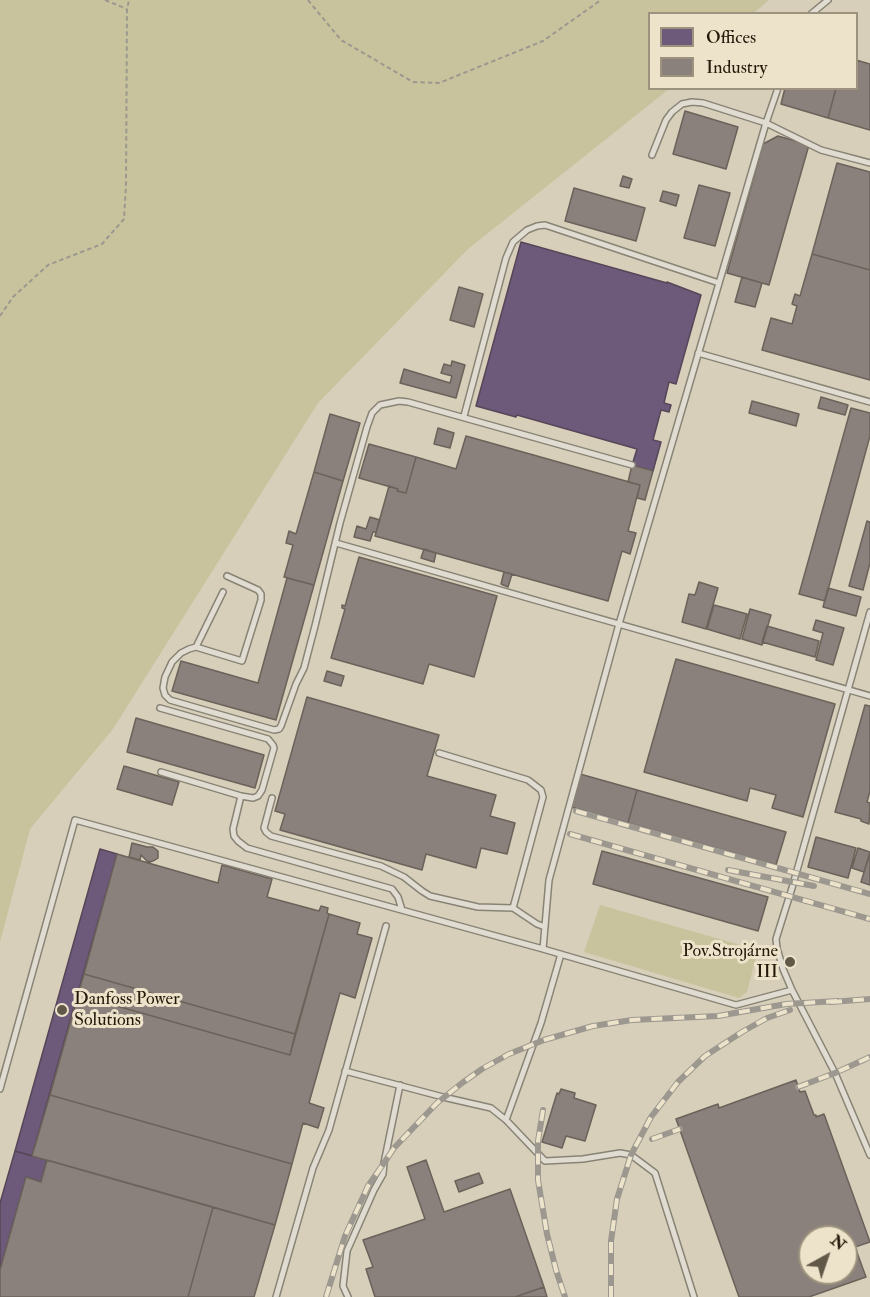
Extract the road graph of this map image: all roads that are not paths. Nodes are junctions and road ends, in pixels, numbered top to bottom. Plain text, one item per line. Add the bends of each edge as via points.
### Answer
1 (828, 0) edge
2 (814, 12) edge
3 (777, 90) edge
4 (766, 123) junction
5 (652, 155) dead end
6 (870, 163) edge
7 (719, 283) junction
8 (698, 353) junction
9 (870, 402) edge
10 (464, 417) junction
11 (632, 465) dead end
12 (653, 471) dead end
13 (663, 474) junction
14 (336, 543) junction
15 (226, 576) dead end
16 (223, 592) dead end
17 (870, 612) edge
18 (619, 624) junction
19 (196, 646) junction
20 (847, 689) junction
21 (870, 696) edge
22 (160, 708) dead end
23 (439, 753) dead end
24 (161, 772) dead end
25 (242, 796) junction
26 (272, 798) dead end
27 (513, 908) junction
28 (402, 910) junction
29 (386, 926) dead end
30 (545, 927) junction
31 (543, 950) junction
32 (561, 954) junction
33 (792, 990) junction
34 (345, 1071) junction
35 (400, 1085) junction
36 (0, 1089) edge
37 (506, 1120) junction
38 (870, 1155) edge
39 (276, 1297) edge
40 (348, 1297) edge
41 (694, 1297) edge

1 - 2 lane
3 - 4 lane
4 - 5 lane via 703,103 682,104 666,120
4 - 6 lane via 821,150
4 - 7 lane
7 - 8 lane
7 - 10 lane via 545,225 527,230 513,242 506,258
8 - 9 lane
8 - 13 lane
10 - 11 lane
10 - 14 lane via 399,400 380,405 367,427
12 - 13 lane
13 - 18 lane
14 - 18 lane
14 - 19 lane via 304,668 279,729 170,700 163,688 165,676 181,653
15 - 19 lane via 261,594 243,661
16 - 19 lane
17 - 20 lane
18 - 20 lane
18 - 30 lane via 549,880
20 - 21 lane
20 - 33 lane via 777,932 777,948
22 - 25 lane via 268,739 274,748 262,790 254,798
23 - 27 lane via 528,780 541,790 543,797
24 - 25 lane
25 - 28 lane via 234,836 247,848 392,889
26 - 27 lane via 264,828 271,836 381,866 430,896 478,908
27 - 30 lane
28 - 31 lane
28 - 36 lane via 75,820
29 - 34 lane
30 - 31 lane
31 - 32 lane
32 - 33 lane via 736,1005
32 - 37 lane via 538,1033
33 - 38 lane via 835,1073
34 - 35 lane
34 - 39 lane
35 - 37 lane via 492,1108
35 - 40 lane via 383,1174 347,1251 343,1286
37 - 41 lane via 544,1161 620,1153 631,1155 655,1173

